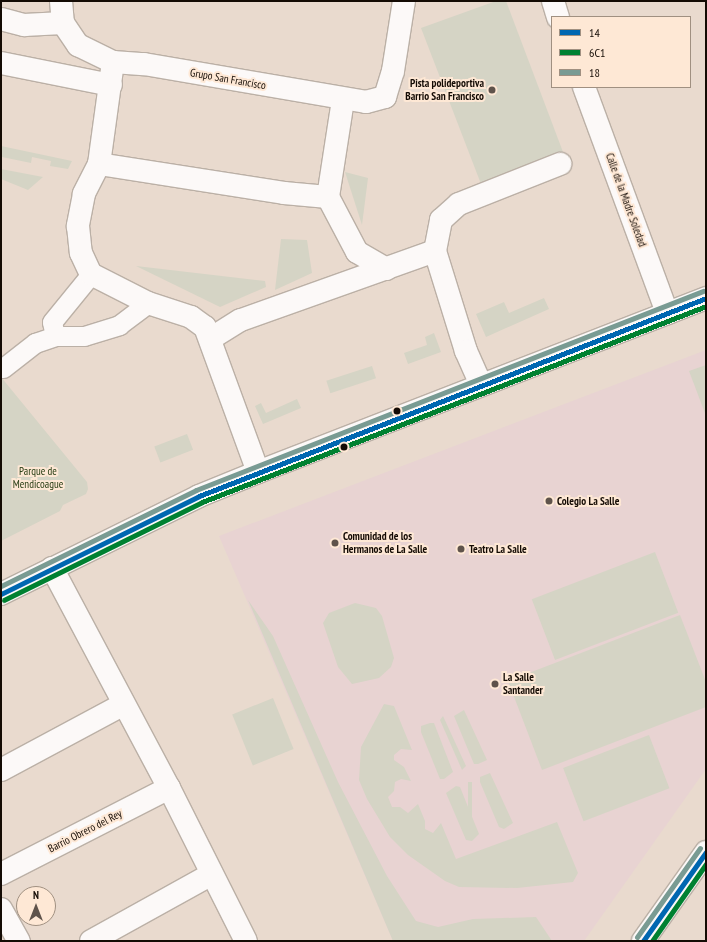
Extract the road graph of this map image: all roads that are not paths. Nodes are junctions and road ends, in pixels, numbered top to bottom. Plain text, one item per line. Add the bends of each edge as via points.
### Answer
1 (62, 1) edge
2 (404, 1) edge
3 (552, 1) edge
4 (558, 16) edge
5 (1, 19) edge
6 (64, 23) junction
7 (113, 62) junction
8 (1, 63) edge
9 (111, 85) junction
10 (584, 88) edge
11 (343, 100) junction
12 (99, 164) junction
13 (560, 164) dead end
14 (328, 197) junction
15 (435, 251) junction
16 (387, 269) junction
17 (91, 274) junction
18 (706, 298) edge
19 (148, 303) junction
20 (667, 314) junction
21 (55, 336) junction
22 (210, 339) junction
23 (3, 368) dead end
24 (481, 384) junction
25 (258, 472) junction
26 (52, 568) junction
27 (1, 594) edge
28 (122, 705) junction
29 (1, 770) edge
30 (169, 788) junction
31 (706, 852) edge
32 (1, 874) edge
33 (212, 874) junction
34 (1, 909) edge
35 (19, 941) edge
36 (91, 941) edge
37 (246, 941) edge
38 (643, 941) edge

1 - 6 street, Grupo San Francisco
2 - 11 street, Grupo San Francisco via 393,71 385,97 366,102
3 - 4 street
5 - 6 street via 24,25
6 - 7 street, Grupo San Francisco via 78,45
7 - 9 street
7 - 11 street, Grupo San Francisco via 144,64
8 - 9 street
9 - 12 street
10 - 20 street, Calle de la Madre Soledad
11 - 14 street
12 - 14 street via 284,193
12 - 17 street via 84,194 78,226 82,253
13 - 15 street via 459,204 441,220
14 - 16 street via 357,252
15 - 16 street
15 - 24 street via 466,351
16 - 22 street via 241,320
17 - 19 street
17 - 21 lane via 52,322
18 - 20 street
19 - 21 lane via 119,324 84,336
19 - 22 street via 191,317 205,327
20 - 24 street
21 - 23 lane via 35,343
22 - 25 street
24 - 25 street
25 - 26 street via 199,496
26 - 27 street
26 - 28 street
28 - 29 street
28 - 30 street
30 - 32 street, Barrio Obrero del Rey
30 - 33 street
31 - 38 street
33 - 36 street
33 - 37 street
34 - 35 street

